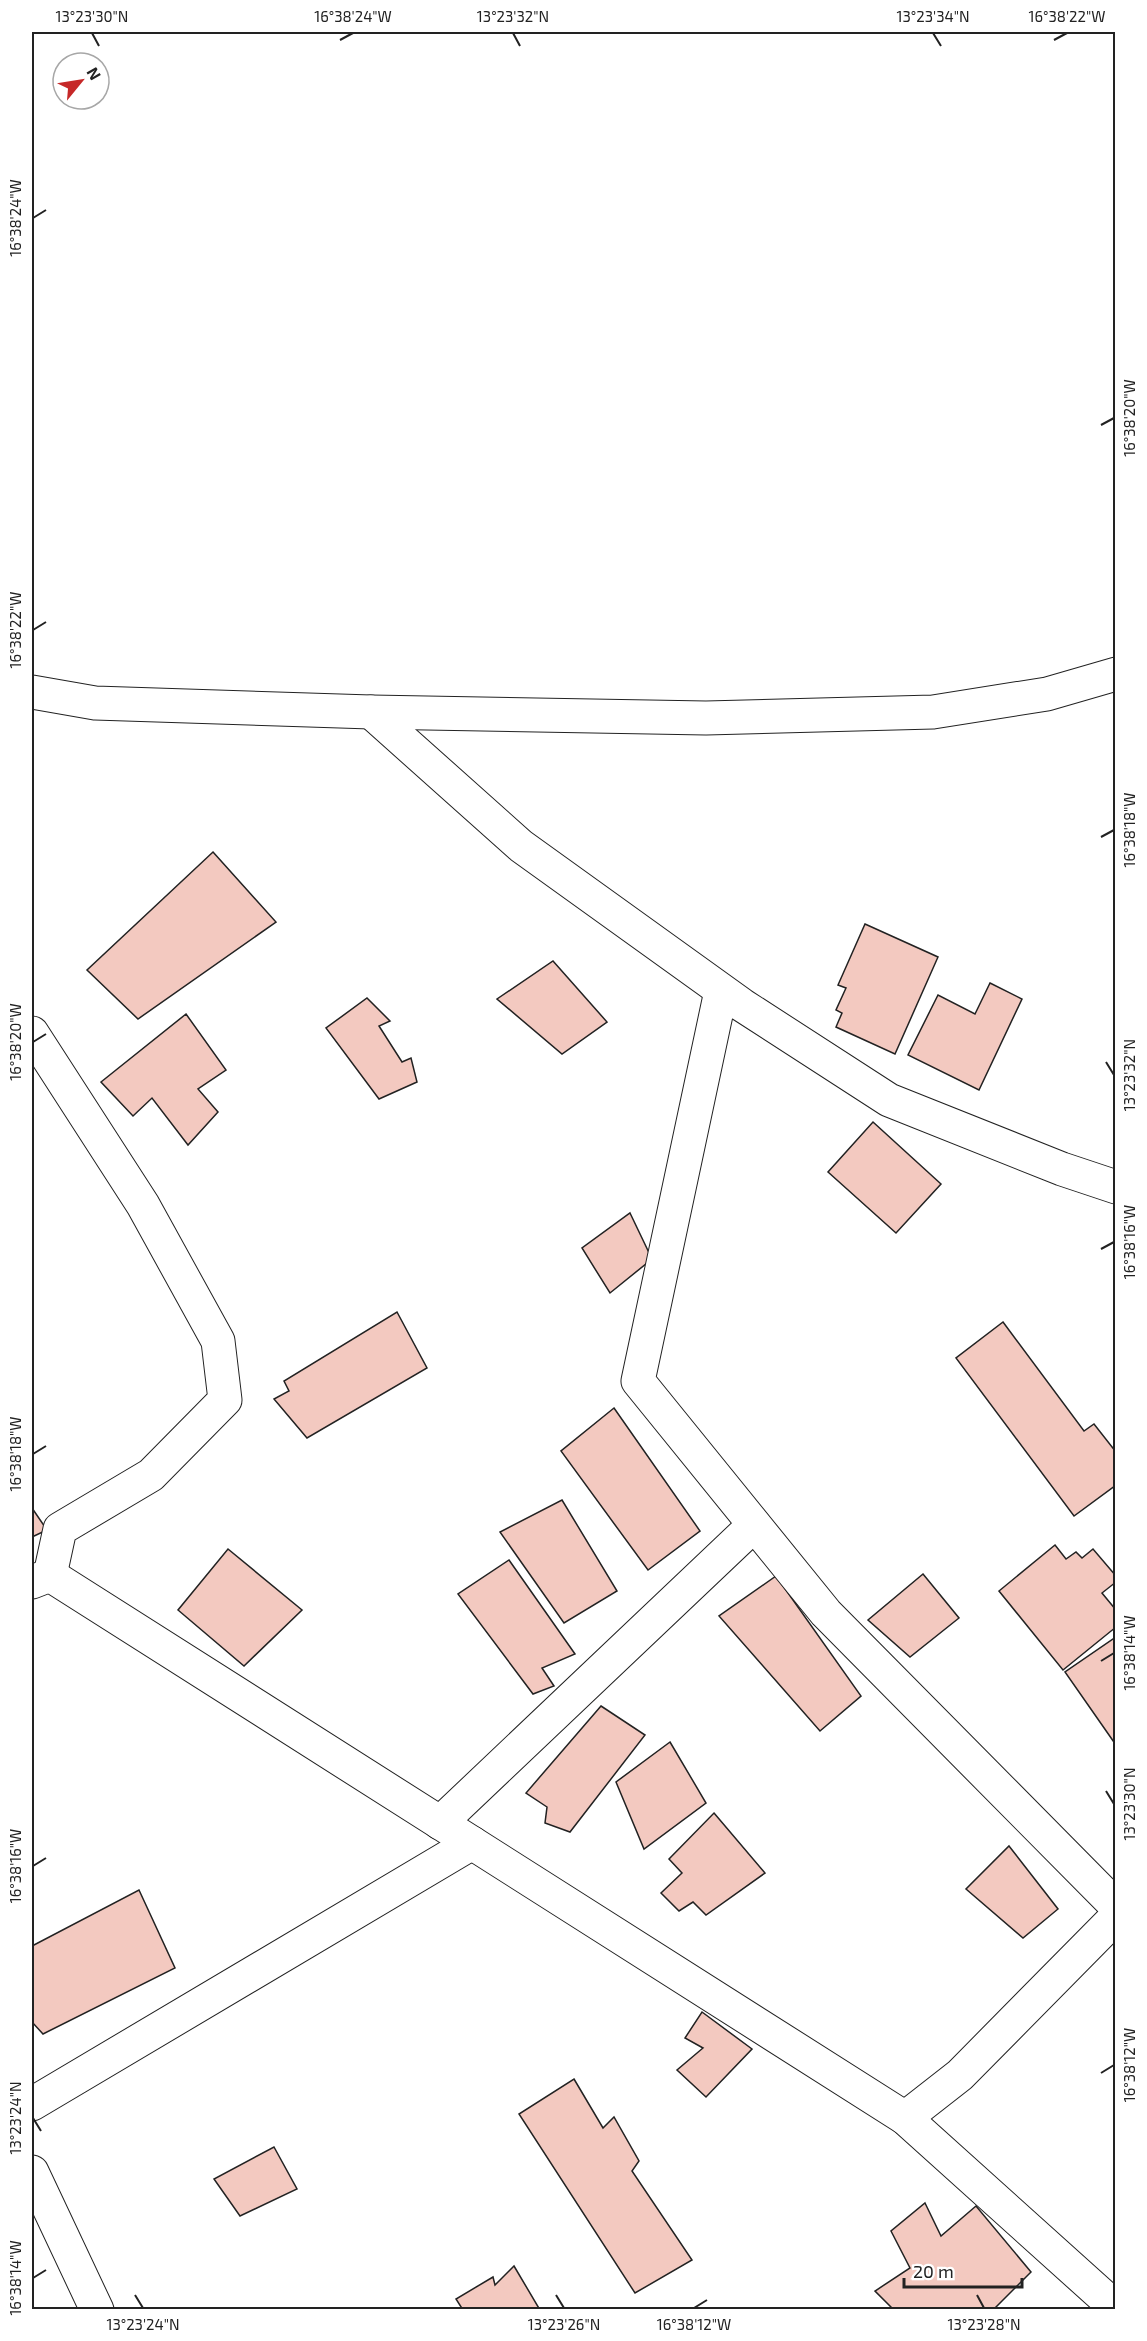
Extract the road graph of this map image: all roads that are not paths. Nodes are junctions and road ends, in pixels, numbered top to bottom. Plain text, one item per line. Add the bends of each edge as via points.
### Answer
1 (1116, 674) edge
2 (32, 692) edge
3 (371, 712) junction
4 (721, 990) junction
5 (32, 1033) edge
6 (1116, 1187) edge
7 (754, 1525) junction
8 (41, 1578) edge
9 (440, 1823) junction
10 (472, 1843) junction
11 (1116, 1906) edge
12 (1116, 1917) edge
13 (32, 2104) edge
14 (905, 2118) junction
15 (32, 2172) edge
16 (1116, 2308) edge
17 (97, 2310) edge

1 - 3 street via 1047,694 933,712 706,718
2 - 3 street via 95,703
3 - 4 street via 521,846
4 - 6 street via 889,1100
4 - 7 street via 638,1381
5 - 8 street via 143,1205 218,1341 225,1400 151,1475 60,1529
7 - 9 street
7 - 11 street via 826,1613
8 - 9 street
9 - 10 street
10 - 13 street
10 - 14 street
12 - 14 street via 960,2075
14 - 16 street
15 - 17 street

